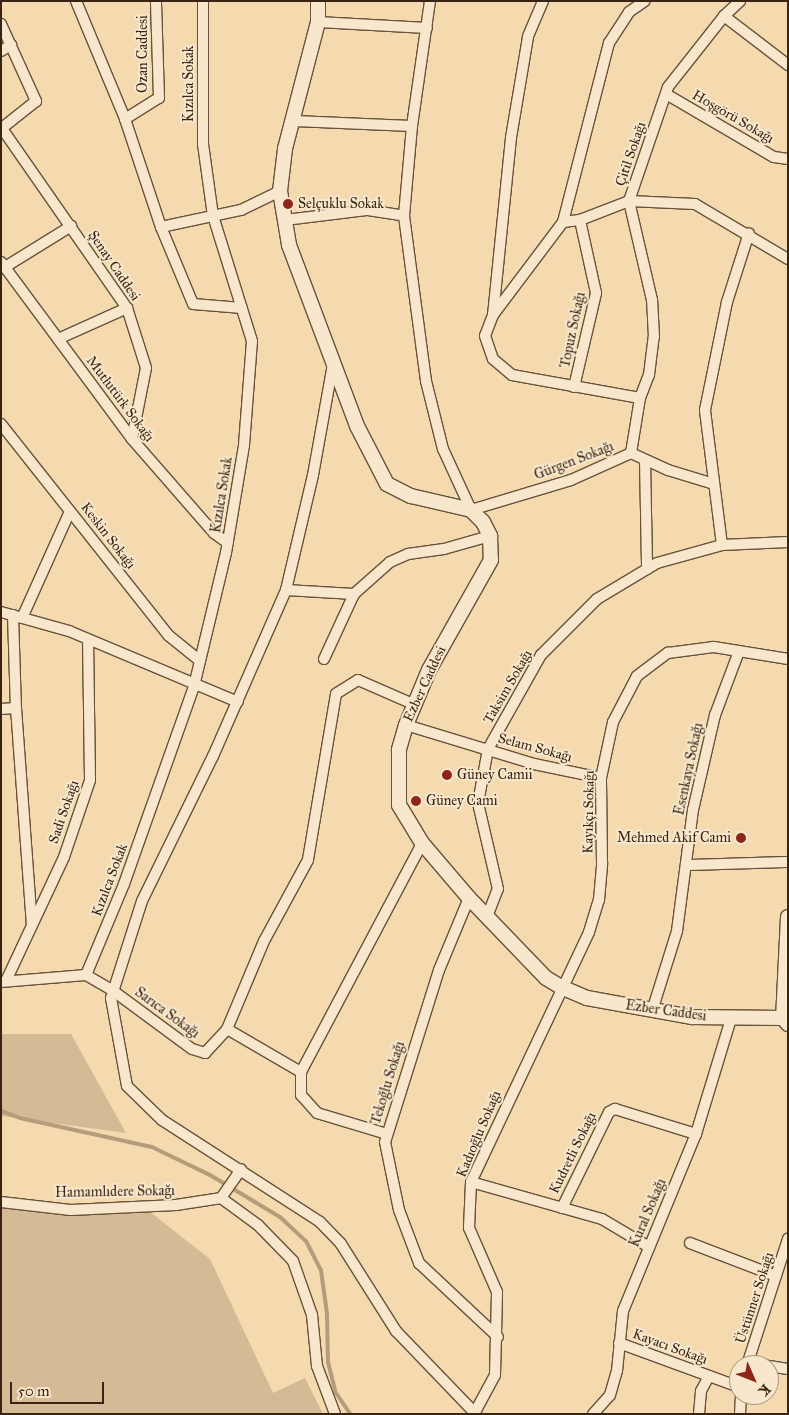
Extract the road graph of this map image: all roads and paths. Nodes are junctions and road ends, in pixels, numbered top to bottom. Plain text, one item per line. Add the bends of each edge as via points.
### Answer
1 (76, 1) edge
2 (156, 1) edge
3 (203, 1) edge
4 (318, 1) edge
5 (430, 1) edge
6 (543, 1) edge
7 (645, 1) edge
8 (740, 1) edge
9 (724, 16) junction
10 (318, 22) junction
11 (1, 24) edge
12 (427, 28) junction
13 (11, 45) junction
14 (1, 51) edge
15 (788, 65) edge
16 (666, 94) junction
17 (125, 119) junction
18 (294, 122) junction
19 (412, 126) junction
20 (2, 128) edge
21 (788, 160) edge
22 (280, 191) junction
23 (629, 201) junction
24 (213, 216) junction
25 (404, 216) junction
26 (285, 220) junction
27 (580, 220) junction
28 (563, 222) junction
29 (71, 226) junction
30 (161, 227) junction
31 (749, 233) junction
32 (788, 259) edge
33 (3, 264) edge
34 (128, 308) junction
35 (242, 308) junction
36 (493, 315) junction
37 (58, 339) junction
38 (333, 364) junction
39 (574, 387) junction
40 (640, 398) junction
41 (1, 424) edge
42 (132, 439) junction
43 (631, 454) junction
44 (646, 460) junction
45 (714, 484) junction
46 (471, 510) junction
47 (70, 511) junction
48 (490, 536) junction
49 (788, 542) edge
50 (228, 543) junction
51 (722, 545) junction
52 (647, 569) junction
53 (286, 590) junction
54 (354, 594) junction
55 (1, 612) edge
56 (18, 617) junction
57 (88, 640) junction
58 (739, 651) junction
59 (198, 659) junction
60 (324, 659) dead end
61 (788, 659) edge
62 (194, 686) junction
63 (238, 702) junction
64 (413, 704) junction
65 (16, 708) junction
66 (1, 710) edge
67 (406, 725) junction
68 (488, 749) junction
69 (601, 778) junction
70 (422, 843) junction
71 (788, 862) edge
72 (687, 865) junction
73 (469, 898) junction
74 (487, 917) junction
75 (788, 917) edge
76 (32, 925) junction
77 (86, 976) junction
78 (3, 981) edge
79 (562, 988) junction
80 (112, 990) junction
81 (652, 1012) junction
82 (731, 1019) junction
83 (785, 1021) edge
84 (227, 1029) junction
85 (301, 1072) junction
86 (387, 1134) junction
87 (696, 1134) junction
88 (241, 1169) junction
89 (471, 1182) junction
90 (223, 1195) junction
91 (1, 1202) edge
92 (562, 1208) junction
93 (788, 1239) edge
94 (690, 1243) dead end
95 (649, 1246) junction
96 (776, 1276) junction
97 (498, 1337) junction
98 (619, 1343) junction
99 (751, 1355) edge
100 (709, 1376) junction
101 (729, 1383) edge
102 (476, 1413) edge
103 (335, 1414) edge
104 (593, 1414) edge
105 (699, 1414) edge

1 - 17 street
2 - 17 street, Ozan Caddesi via 159,98
3 - 24 street, Kızılca Sokak via 203,144
4 - 10 street
5 - 12 street
6 - 36 street via 528,37 514,119
7 - 28 street via 629,12 609,44
8 - 9 street, Çitil Sokağı
9 - 15 street
9 - 16 street, Çitil Sokağı
10 - 12 street
10 - 18 street
11 - 13 street
12 - 19 street
13 - 14 street
13 - 20 street via 36,101
16 - 21 street, Hoşgörü Sokağı via 774,157
16 - 23 street, Çitil Sokağı
17 - 30 street
18 - 19 street
18 - 22 street via 285,149
19 - 25 street
20 - 29 street, Şenay Caddesi
22 - 24 street via 241,210
22 - 26 street
23 - 27 street
23 - 31 street via 696,204
23 - 40 street, Çitil Sokağı via 652,300 654,337 649,375
24 - 30 street
24 - 35 street, Kızılca Sokak
25 - 26 street via 368,210
25 - 46 street via 426,381 443,449
26 - 38 street via 289,245
27 - 28 street
27 - 39 street, Topuz Sokağı via 596,293
28 - 36 street
29 - 33 street
29 - 34 street, Şenay Caddesi
30 - 35 street via 193,304
31 - 32 street
31 - 45 street via 727,302 705,410
33 - 37 street, Mutlutürk Sokağı
34 - 37 street
34 - 42 street, Şenay Caddesi via 146,368
35 - 50 street, Kızılca Sokak via 252,341 244,445
36 - 39 street via 485,336 493,360 512,375
37 - 42 street, Mutlutürk Sokağı
38 - 46 street via 357,426 387,484 412,496
38 - 53 street via 313,475
39 - 40 street
40 - 43 street, Çitil Sokağı
41 - 47 street, Keskin Sokağı
42 - 50 street, Mutlutürk Sokağı via 214,533
43 - 44 street, Gürgen Sokağı
43 - 46 street, Gürgen Sokağı via 571,480
44 - 45 street, Gürgen Sokağı
44 - 52 street
45 - 51 street
46 - 48 street via 483,522
47 - 56 street
47 - 59 street, Keskin Sokağı via 168,635
48 - 54 street via 444,550 408,554 390,562
48 - 64 street, Ezber Caddesi via 491,560
49 - 51 street, Taksim Sokağı
50 - 59 street, Kızılca Sokak
51 - 52 street, Taksim Sokağı via 657,563
52 - 68 street, Taksim Sokağı via 596,599 541,655
53 - 54 street
53 - 63 street
54 - 60 street
55 - 56 street
56 - 57 street
56 - 65 street
57 - 62 street
57 - 76 street, Sadi Sokağı via 90,780 64,857
58 - 61 street, Kayıkçı Sokağı
58 - 69 street, Kayıkçı Sokağı via 714,647 668,653 636,676 613,722
58 - 72 street, Esenkaya Sokağı via 715,715 693,810
59 - 62 street, Kızılca Sokak
62 - 63 street
62 - 77 street, Kızılca Sokak via 124,884
63 - 80 street via 142,901
64 - 67 street, Ezber Caddesi
64 - 84 street via 358,680 336,694 308,860 264,941
65 - 66 street
65 - 76 street
67 - 68 street, Selam Sokağı
67 - 70 street, Ezber Caddesi via 399,750 399,805
68 - 69 street, Selam Sokağı via 534,764
68 - 74 street, Taksim Sokağı via 478,803 498,889
69 - 79 street, Kayıkçı Sokağı via 599,900 589,932
70 - 73 street, Ezber Caddesi
70 - 85 street
71 - 72 street
72 - 81 street, Esenkaya Sokağı via 677,931
73 - 74 street, Ezber Caddesi
73 - 86 street, Tekoğlu Sokağı via 439,970
74 - 79 street, Ezber Caddesi via 546,978
75 - 83 street
76 - 78 street, Sadi Sokağı
77 - 78 street
77 - 80 street
79 - 81 street, Ezber Caddesi via 587,998
79 - 89 street, Kadıoğlu Sokağı
80 - 84 street, Sarıca Sokağı via 192,1049 205,1052
80 - 88 street via 127,1086 162,1120
81 - 82 street, Ezber Caddesi
82 - 83 street, Ezber Caddesi
82 - 87 street, Kural Sokağı
84 - 85 street
85 - 86 street via 301,1095 317,1114
86 - 97 street, Tekoğlu Sokağı via 385,1142 399,1210 419,1263
87 - 92 street, Kudretli Sokağı via 615,1109 609,1112
87 - 95 street, Kural Sokağı
88 - 90 street
88 - 102 street via 320,1222 342,1244 396,1331
89 - 92 street
89 - 97 street, Kadıoğlu Sokağı via 469,1228 497,1292
90 - 91 street, Hamamlıdere Sokağı via 176,1206 71,1210
90 - 103 street via 293,1261 312,1315 317,1366
92 - 95 street via 602,1219
93 - 96 street, Üstünner Sokağı
94 - 96 street
95 - 98 street, Kural Sokağı via 622,1311
96 - 99 street, Üstünner Sokağı
97 - 102 street, Kadıoğlu Sokağı via 495,1375
98 - 100 street, Kayacı Sokağı
98 - 104 street, Kural Sokağı via 610,1395
100 - 101 street, Kayacı Sokağı
100 - 105 street via 701,1391

